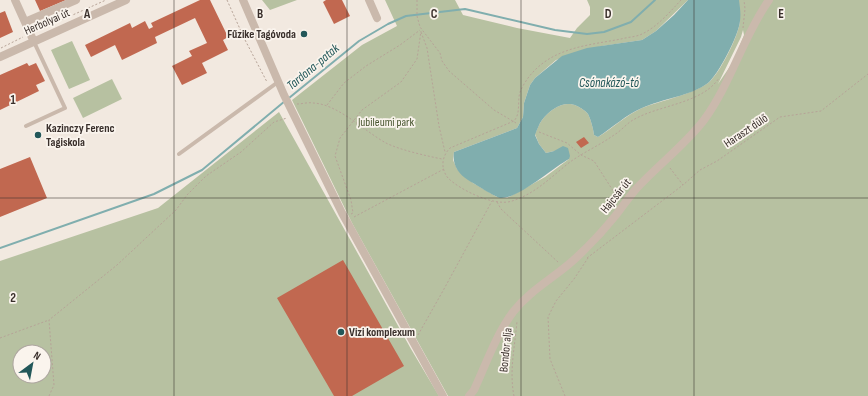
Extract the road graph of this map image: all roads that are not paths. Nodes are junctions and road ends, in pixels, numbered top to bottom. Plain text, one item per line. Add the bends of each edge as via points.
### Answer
1 (15, 0) edge
2 (76, 0) edge
3 (126, 0) edge
4 (242, 0) edge
5 (369, 0) edge
6 (769, 0) edge
7 (377, 18) dead end
8 (25, 22) junction
9 (34, 42) junction
10 (0, 57) edge
11 (278, 82) junction
12 (26, 126) dead end
13 (178, 154) dead end
14 (443, 396) edge
15 (469, 396) edge

1 - 8 street
2 - 8 street
3 - 9 street, Herbolyai út
4 - 11 street
5 - 7 street
6 - 15 street, Hajcsár út via 720,95 704,120 647,177 591,243 566,267 527,296 503,326
8 - 9 street
9 - 10 street, Herbolyai út
9 - 12 lane via 65,108
11 - 13 lane
11 - 14 street via 347,221

